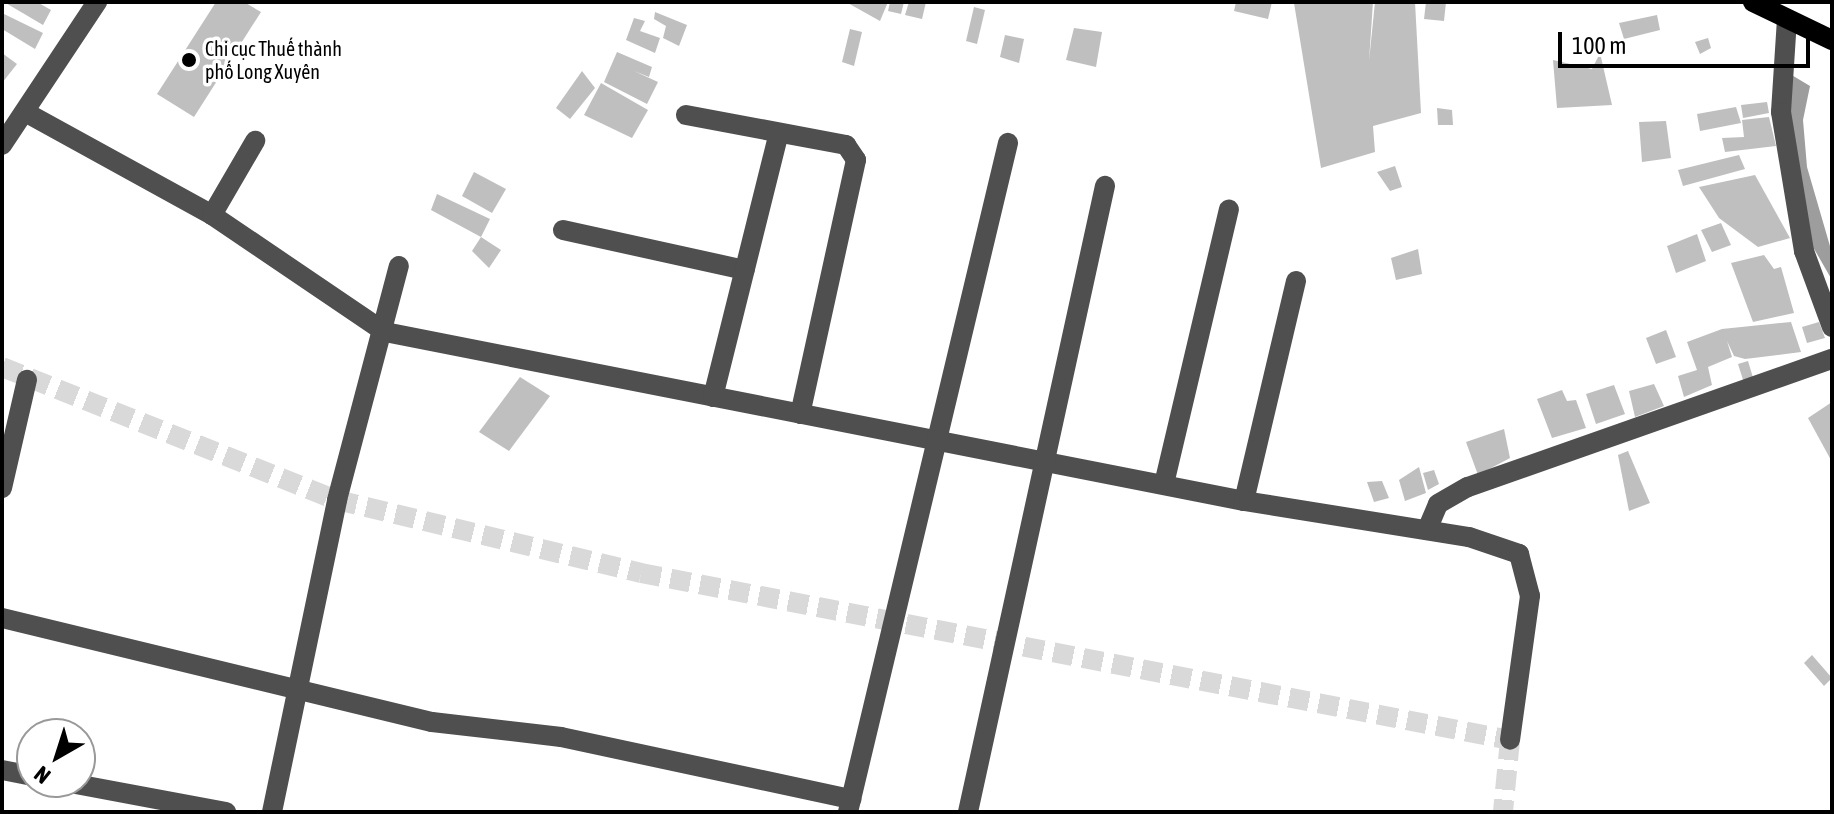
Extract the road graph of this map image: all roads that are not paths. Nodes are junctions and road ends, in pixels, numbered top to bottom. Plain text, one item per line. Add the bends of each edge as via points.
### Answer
1 (97, 2) edge
2 (1753, 2) edge
3 (1781, 11) edge
4 (1832, 40) edge
5 (25, 112) junction
6 (686, 115) dead end
7 (779, 133) junction
8 (255, 141) dead end
9 (1008, 143) dead end
10 (2, 145) edge
11 (1105, 186) dead end
12 (1229, 210) dead end
13 (212, 215) junction
14 (563, 230) dead end
15 (399, 266) dead end
16 (745, 270) junction
17 (1296, 281) dead end
18 (1832, 327) edge
19 (382, 331) junction
20 (1832, 359) edge
21 (27, 380) dead end
22 (713, 397) junction
23 (800, 414) junction
24 (935, 441) junction
25 (1043, 462) junction
26 (1164, 484) junction
27 (2, 488) edge
28 (1244, 501) junction
29 (1427, 530) junction
30 (2, 618) edge
31 (298, 685) junction
32 (1510, 740) dead end
33 (96, 788) edge
34 (849, 805) edge
35 (226, 812) edge
36 (272, 812) edge
37 (968, 812) edge

1 - 5 street
2 - 3 main road
3 - 4 main road
3 - 18 street via 1779,69 1804,251
5 - 10 street
5 - 13 street
6 - 7 street
7 - 16 street
7 - 23 street via 846,145 856,160
8 - 13 street
9 - 24 street
11 - 25 street
12 - 26 street
13 - 19 street
14 - 16 street
15 - 19 street
16 - 22 street
17 - 28 street
19 - 22 street
19 - 31 street
20 - 29 street via 1482,481 1438,504
21 - 27 street
22 - 23 street
23 - 24 street
24 - 25 street
24 - 34 street
25 - 26 street
25 - 37 street
26 - 28 street
28 - 29 street
29 - 32 street via 1504,545 1526,566 1530,596
30 - 31 street
31 - 34 street via 432,722 561,737
31 - 36 street
33 - 35 street

